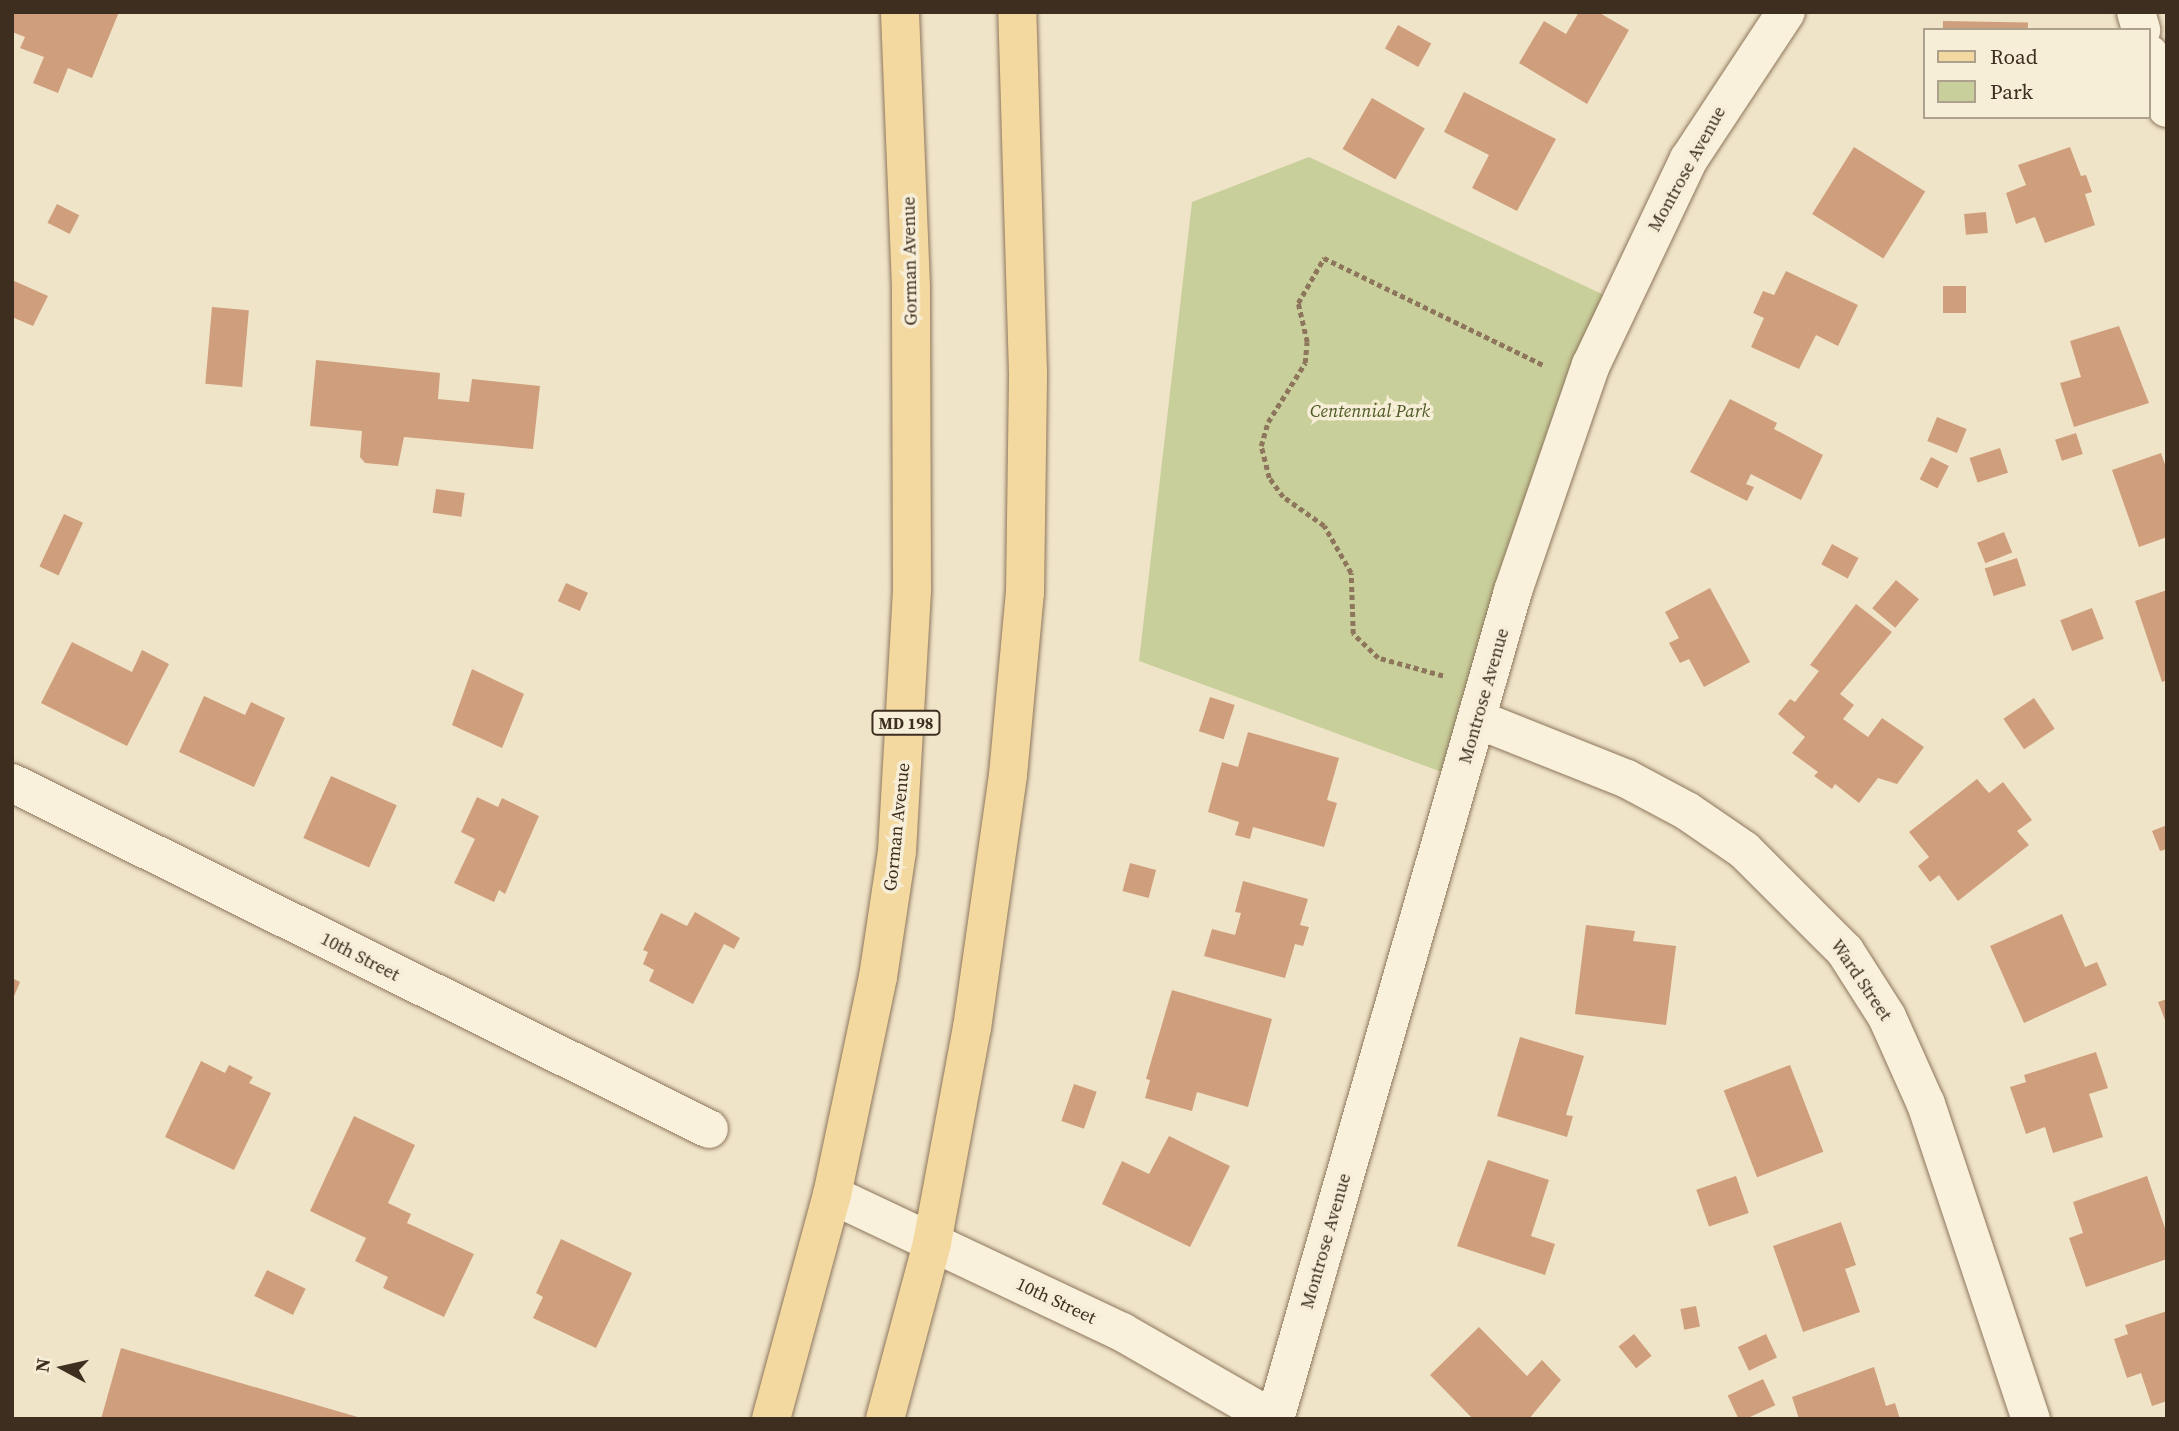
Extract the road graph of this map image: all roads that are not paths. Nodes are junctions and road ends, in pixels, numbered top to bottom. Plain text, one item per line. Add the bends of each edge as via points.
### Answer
1 (900, 12) edge
2 (1017, 12) edge
3 (1786, 12) edge
4 (2151, 60) edge
5 (2167, 108) edge
6 (1483, 704) junction
7 (12, 783) edge
8 (709, 1129) dead end
9 (832, 1195) junction
10 (932, 1242) junction
11 (771, 1419) edge
12 (885, 1419) edge
13 (1274, 1419) edge
14 (2031, 1419) edge

1 - 9 main road, Gorman Avenue / MD 198 via 913,394 906,722 897,851 880,964
2 - 10 main road via 1028,373 1026,593 1008,775 972,1028
3 - 6 street, Montrose Avenue via 1689,159 1635,265 1584,385 1513,591
4 - 5 street
6 - 13 street, Montrose Avenue
6 - 14 street, Ward Street via 1687,811 1744,850 1845,951 1888,1017 1926,1104
7 - 8 street, 10th Street
9 - 10 street, 10th Street
9 - 11 main road, Gorman Avenue / MD 198
10 - 12 main road
10 - 13 street, 10th Street via 1122,1332

